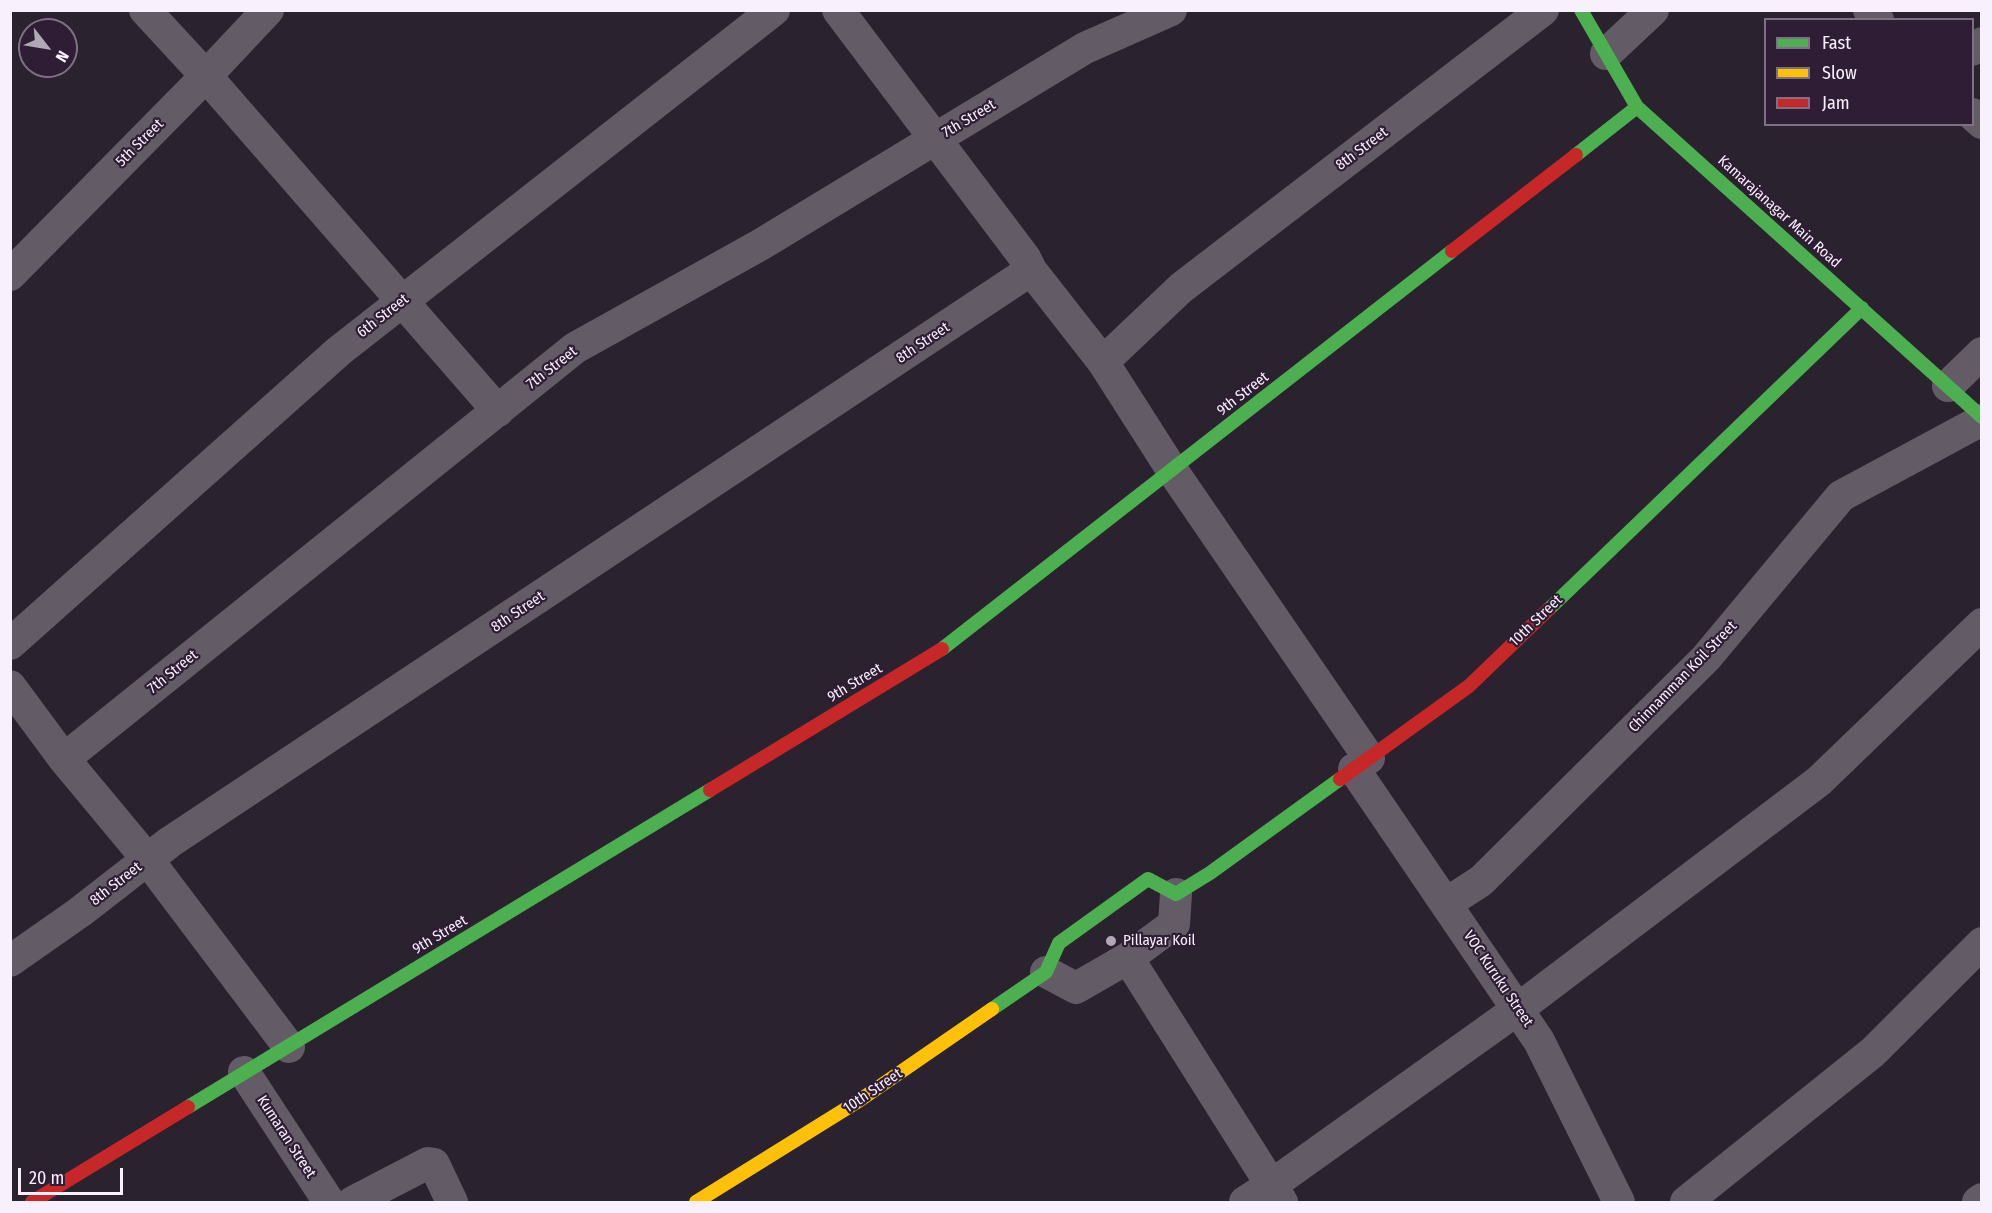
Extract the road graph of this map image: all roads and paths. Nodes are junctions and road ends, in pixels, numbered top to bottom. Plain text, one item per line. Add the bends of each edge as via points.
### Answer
1 (145, 10) edge
2 (268, 10) edge
3 (774, 10) edge
4 (838, 10) edge
5 (1171, 10) edge
6 (1543, 10) edge
7 (1581, 10) edge
8 (1653, 10) edge
9 (1606, 54) junction
10 (206, 76) junction
11 (1637, 107) junction
12 (935, 140) junction
13 (1031, 270) junction
14 (10, 275) edge
15 (402, 301) junction
16 (1862, 308) junction
17 (1982, 353) edge
18 (1103, 362) junction
19 (1948, 386) junction
20 (498, 411) junction
21 (1982, 418) edge
22 (1172, 470) junction
23 (1982, 624) edge
24 (10, 644) edge
25 (10, 686) edge
26 (64, 759) junction
27 (1362, 763) junction
28 (148, 860) junction
29 (1176, 894) junction
30 (1447, 903) junction
31 (1982, 943) edge
32 (1128, 958) junction
33 (10, 961) edge
34 (1046, 972) junction
35 (1518, 1009) junction
36 (289, 1047) junction
37 (244, 1072) junction
38 (1278, 1194) edge
39 (1982, 1198) edge
40 (32, 1203) edge
41 (329, 1203) edge
42 (353, 1203) edge
43 (452, 1203) edge
44 (696, 1203) edge
45 (1245, 1203) edge
46 (1619, 1203) edge
47 (1686, 1203) edge
48 (1978, 1203) edge

1 - 10 street
2 - 10 street, 5th Street
3 - 15 street, 6th Street
4 - 12 street, VOC Kuruku Street
5 - 12 street, 7th Street via 1085,48
6 - 18 street, 8th Street via 1181,288
7 - 9 street, Kamarajanagar Main Road
8 - 9 street
9 - 11 street, Kamarajanagar Main Road
10 - 14 street, 5th Street
10 - 15 street
11 - 16 street, Kamarajanagar Main Road
11 - 22 street, 9th Street
12 - 13 street, VOC Kuruku Street
12 - 20 street, 7th Street via 760,245 575,348
13 - 18 street, VOC Kuruku Street
13 - 28 street, 8th Street
15 - 20 street
15 - 24 street, 6th Street via 339,351
16 - 19 street, Kamarajanagar Main Road
16 - 27 street, 10th Street via 1469,686
17 - 19 street
18 - 22 street, VOC Kuruku Street
19 - 21 street, Kamarajanagar Main Road
20 - 26 street, 7th Street
21 - 30 street, Chinnamman Koil Street via 1841,496 1706,658 1481,881
22 - 27 street, VOC Kuruku Street
22 - 36 street, 9th Street via 942,649
23 - 35 street via 1819,781
25 - 26 street
26 - 28 street
27 - 29 street, 10th Street
27 - 30 street, VOC Kuruku Street
28 - 33 street, 8th Street
28 - 36 street
29 - 32 street via 1174,924
29 - 34 street via 1148,879 1059,943
30 - 35 street, VOC Kuruku Street
31 - 47 street via 1873,1052
32 - 34 street via 1076,988
32 - 38 street
34 - 44 street, 10th Street via 860,1100
35 - 38 street
35 - 46 street, VOC Kuruku Street via 1539,1041
36 - 37 street, 9th Street
37 - 40 street, 9th Street
37 - 41 street, Kumaran Street
38 - 45 street
39 - 48 street
42 - 43 street via 428,1163 434,1164

